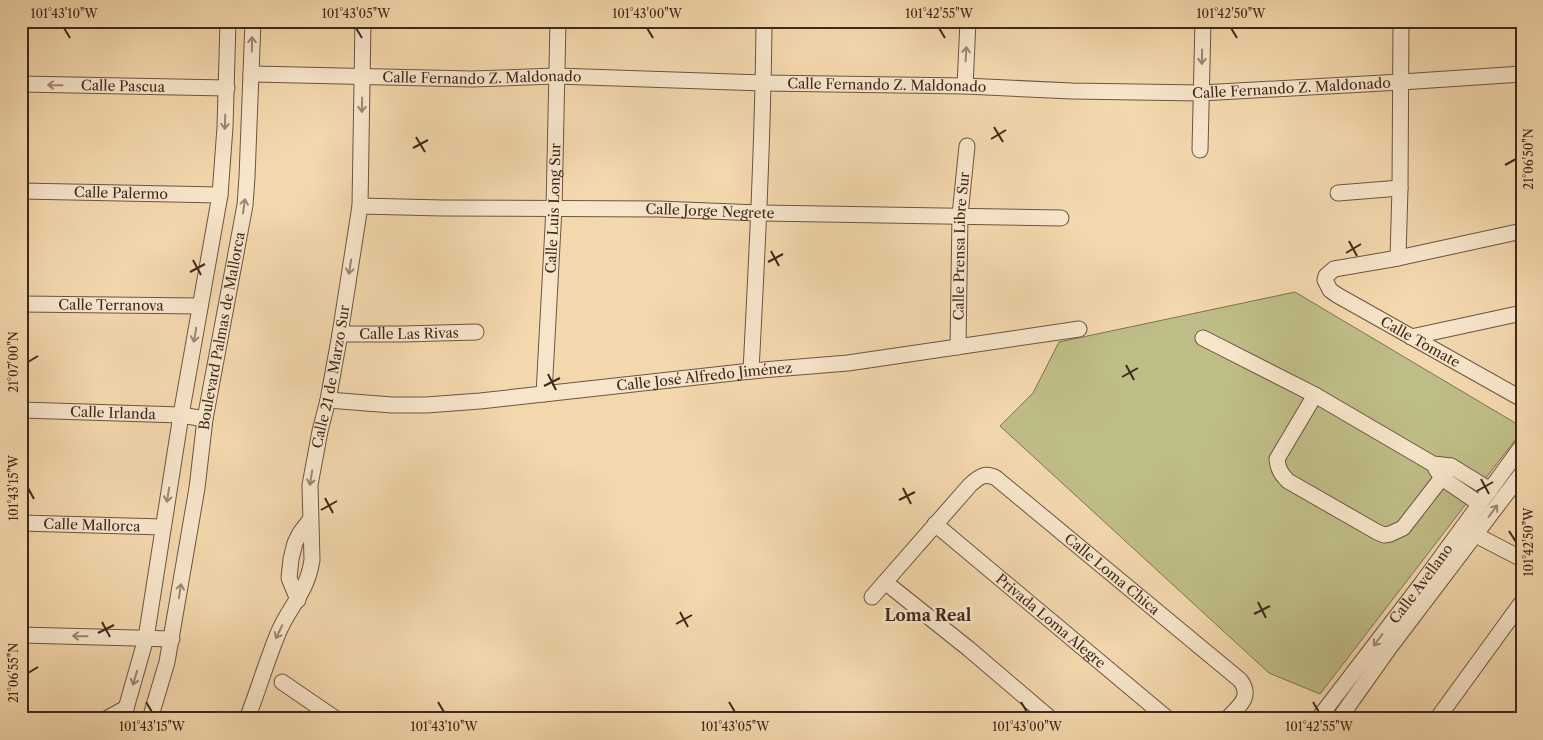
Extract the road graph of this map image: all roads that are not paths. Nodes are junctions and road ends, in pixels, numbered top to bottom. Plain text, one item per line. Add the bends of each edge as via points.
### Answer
1 (228, 21) edge
2 (252, 21) edge
3 (363, 21) edge
4 (558, 21) edge
5 (764, 21) edge
6 (968, 21) edge
7 (1203, 21) edge
8 (1400, 21) edge
9 (251, 74) junction
10 (1522, 74) edge
11 (556, 76) junction
12 (363, 78) junction
13 (1401, 82) junction
14 (763, 83) junction
15 (21, 84) edge
16 (965, 86) junction
17 (227, 88) junction
18 (1201, 93) junction
19 (967, 146) dead end
20 (1200, 150) dead end
21 (1400, 188) junction
22 (21, 191) edge
23 (1338, 193) dead end
24 (220, 195) junction
25 (360, 206) junction
26 (554, 208) junction
27 (759, 213) junction
28 (960, 215) junction
29 (1062, 218) dead end
30 (1522, 231) edge
31 (1398, 258) junction
32 (21, 304) edge
33 (200, 306) junction
34 (1522, 314) edge
35 (1078, 329) dead end
36 (476, 332) dead end
37 (340, 334) junction
38 (1411, 337) junction
39 (1203, 338) dead end
40 (958, 347) junction
41 (751, 371) junction
42 (544, 394) junction
43 (1315, 396) junction
44 (1522, 399) edge
45 (328, 400) junction
46 (21, 410) edge
47 (181, 415) junction
48 (205, 419) junction
49 (1522, 446) edge
50 (1446, 472) junction
51 (1520, 477) edge
52 (1490, 490) junction
53 (1480, 504) junction
54 (310, 520) junction
55 (21, 523) edge
56 (935, 524) junction
57 (163, 527) junction
58 (1469, 531) junction
59 (295, 543) junction
60 (311, 546) junction
61 (1522, 559) edge
62 (885, 582) junction
63 (872, 597) dead end
64 (298, 600) junction
65 (1522, 602) edge
66 (21, 635) edge
67 (146, 638) junction
68 (172, 639) junction
69 (282, 682) dead end
70 (124, 714) edge
71 (326, 716) edge
72 (106, 719) edge
73 (150, 719) edge
74 (247, 719) edge
75 (1051, 719) edge
76 (1168, 719) edge
77 (1228, 719) edge
78 (1318, 719) edge
79 (1339, 719) edge
80 (1437, 719) edge

1 - 17 street, Boulevard Palmas de Mallorca
9 -> 2 street, Boulevard Palmas de Mallorca
3 - 12 street, Calle 21 de Marzo Sur
4 - 11 street, Calle Luis Long Sur
5 - 14 street
16 -> 6 street
7 -> 18 street
8 - 13 street
9 - 12 street, Calle Fernando Z. Maldonado
48 -> 9 street, Boulevard Palmas de Mallorca via 245,205
10 - 13 street, Calle Fernando Z. Maldonado
11 - 12 street, Calle Fernando Z. Maldonado
11 - 14 street, Calle Fernando Z. Maldonado
11 - 26 street, Calle Luis Long Sur
12 -> 25 street, Calle 21 de Marzo Sur
13 - 18 street, Calle Fernando Z. Maldonado
13 - 21 street
14 - 16 street, Calle Fernando Z. Maldonado
14 - 27 street
17 -> 15 street, Calle Pascua
16 - 18 street, Calle Fernando Z. Maldonado
17 -> 24 street, Boulevard Palmas de Mallorca
18 - 20 street
19 - 28 street, Calle Prensa Libre Sur
21 - 23 street
21 - 31 street
22 - 24 street, Calle Palermo
24 - 33 street, Boulevard Palmas de Mallorca
25 - 26 street, Calle Jorge Negrete
25 -> 37 street, Calle 21 de Marzo Sur
26 - 27 street, Calle Jorge Negrete
26 - 42 street, Calle Luis Long Sur
27 - 28 street, Calle Jorge Negrete
27 - 41 street
28 - 29 street, Calle Jorge Negrete
28 - 40 street, Calle Prensa Libre Sur
30 - 31 street
31 - 38 street, Calle Tomate via 1334,269 1325,280 1337,295
32 - 33 street, Calle Terranova
33 -> 47 street, Boulevard Palmas de Mallorca
34 - 38 street
35 - 40 street, Calle José Alfredo Jiménez
36 - 37 street, Calle Las Rivas
37 - 45 street, Calle 21 de Marzo Sur
38 - 44 street, Calle Tomate
39 - 43 street
40 - 41 street, Calle José Alfredo Jiménez via 848,363
41 - 42 street, Calle José Alfredo Jiménez
42 - 45 street, Calle José Alfredo Jiménez via 426,405
43 - 50 street
43 - 50 street via 1277,458 1281,474 1288,481 1384,535 1403,528
45 -> 54 street, Calle 21 de Marzo Sur via 310,485
46 - 47 street, Calle Irlanda
47 - 48 street, Calle Irlanda
47 -> 57 street, Boulevard Palmas de Mallorca
68 -> 48 street, Boulevard Palmas de Mallorca
49 - 52 street, Calle Avellano
50 - 52 street
50 - 53 street
58 -> 51 street, Calle Avellano
52 - 53 street, Calle Avellano
53 - 58 street, Calle Avellano
54 - 59 street
54 - 60 street, Calle 21 de Marzo Sur
55 - 57 street, Calle Mallorca
56 - 62 street
56 - 76 street, Privada Loma Alegre
56 - 77 street, Calle Loma Chica via 970,485 990,474 1240,680 1246,694
57 - 67 street, Boulevard Palmas de Mallorca
58 - 61 street
58 -> 78 street, Calle Avellano
58 - 79 street, Calle Avellano
59 - 60 street
59 - 64 street via 289,578
60 - 64 street, Calle 21 de Marzo Sur via 310,571
62 - 63 street
62 - 75 street
64 -> 74 street, Calle 21 de Marzo Sur via 277,634
65 - 80 street
67 -> 66 street
67 - 68 street
67 -> 70 street, Boulevard Palmas de Mallorca
68 - 73 street, Boulevard Palmas de Mallorca
69 - 71 street
70 - 72 street

